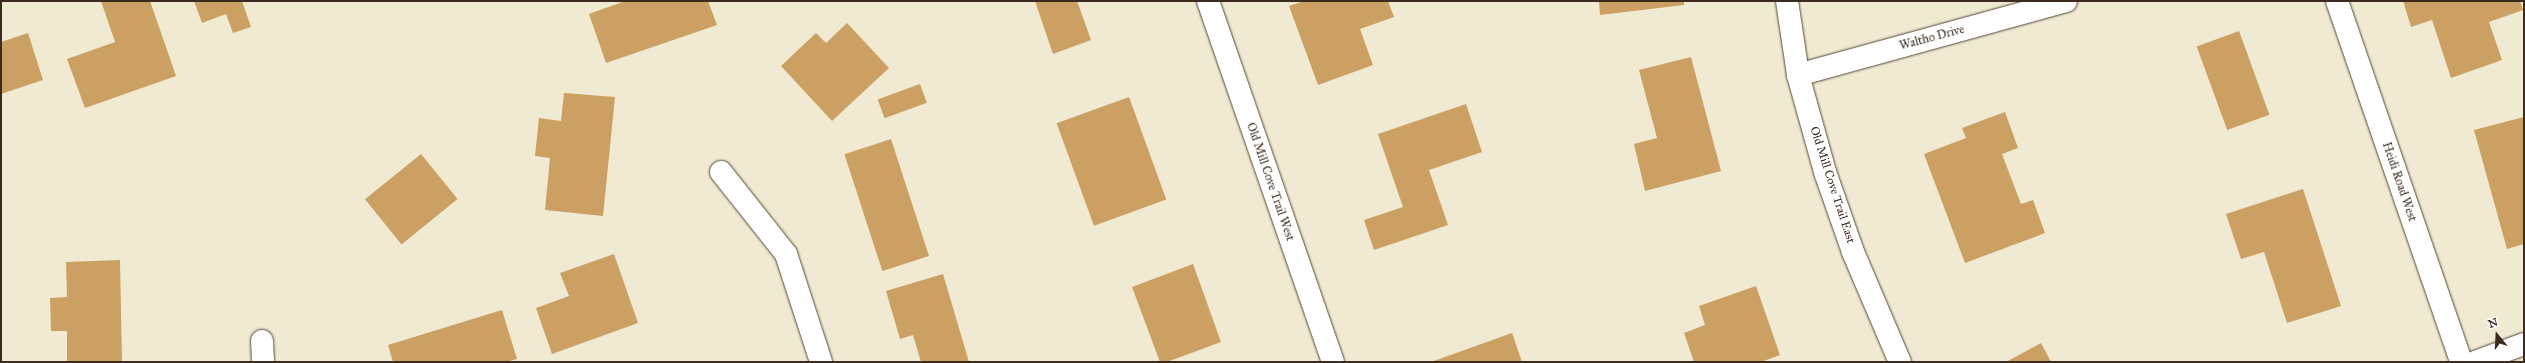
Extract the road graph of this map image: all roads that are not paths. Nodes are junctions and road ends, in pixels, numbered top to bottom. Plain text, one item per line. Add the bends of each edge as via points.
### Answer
1 (1208, 1) edge
2 (1786, 1) edge
3 (2066, 1) edge
4 (2337, 1) edge
5 (1798, 75) junction
6 (721, 172) dead end
7 (262, 341) dead end
8 (2524, 344) edge
9 (815, 361) edge
10 (263, 362) edge
11 (1333, 362) edge
12 (1900, 362) edge
13 (2461, 362) edge
14 (2475, 362) edge

1 - 11 street, Old Mill Cove Trail West
2 - 5 street, Old Mill Cove Trail East
3 - 5 street, Waltho Drive
4 - 13 street, Heidi Road West
5 - 12 street, Old Mill Cove Trail East via 1825,172 1853,252
6 - 9 street via 786,254
7 - 10 street
8 - 14 street

